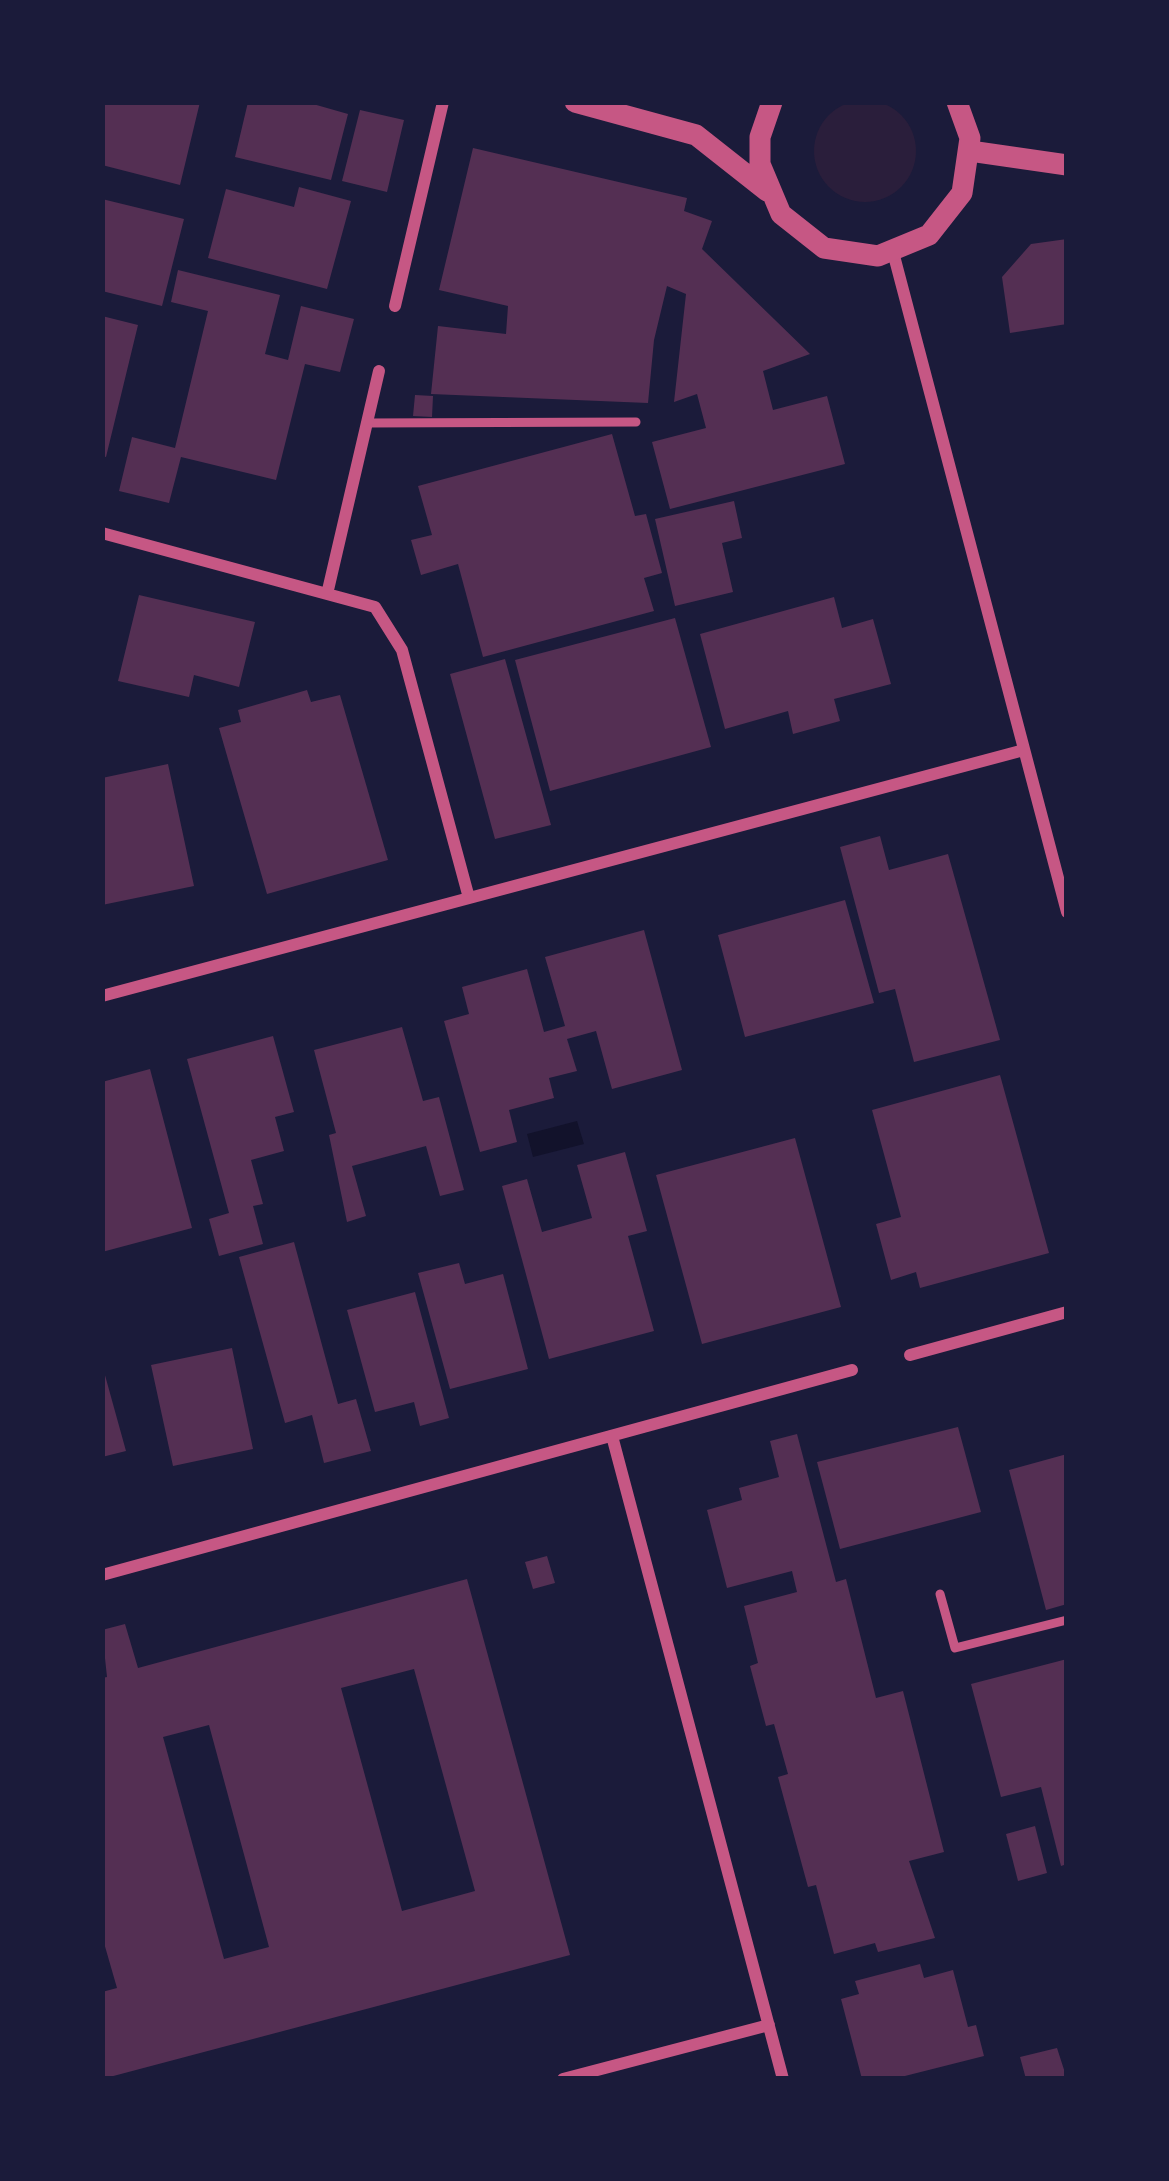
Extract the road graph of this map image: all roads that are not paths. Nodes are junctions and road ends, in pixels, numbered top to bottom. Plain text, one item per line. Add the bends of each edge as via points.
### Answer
1 (442, 102) edge
2 (575, 102) edge
3 (772, 102) edge
4 (957, 102) edge
5 (970, 151) junction
6 (1067, 165) edge
7 (766, 190) junction
8 (893, 252) junction
9 (395, 306) dead end
10 (379, 371) dead end
11 (636, 422) dead end
12 (367, 423) junction
13 (102, 533) edge
14 (328, 590) junction
15 (1024, 750) junction
16 (469, 898) junction
17 (1067, 912) edge
18 (102, 995) edge
19 (1067, 1312) edge
20 (910, 1354) dead end
21 (852, 1370) dead end
22 (612, 1436) junction
23 (102, 1576) edge
24 (940, 1594) dead end
25 (1067, 1620) edge
26 (769, 2025) junction
27 (563, 2079) edge
28 (783, 2079) edge

1 - 9 street
2 - 7 street via 696,135
3 - 7 street via 760,137
4 - 5 street
5 - 6 street
5 - 8 street via 949,216
7 - 8 street via 790,224 824,248
8 - 15 street
10 - 12 street
11 - 12 lane
12 - 14 street
13 - 14 street
14 - 16 street via 375,607 394,632
15 - 16 street
15 - 17 street
16 - 18 street
19 - 20 street
21 - 22 street
22 - 23 street
22 - 26 street
24 - 25 lane via 955,1648
26 - 27 street
26 - 28 street

